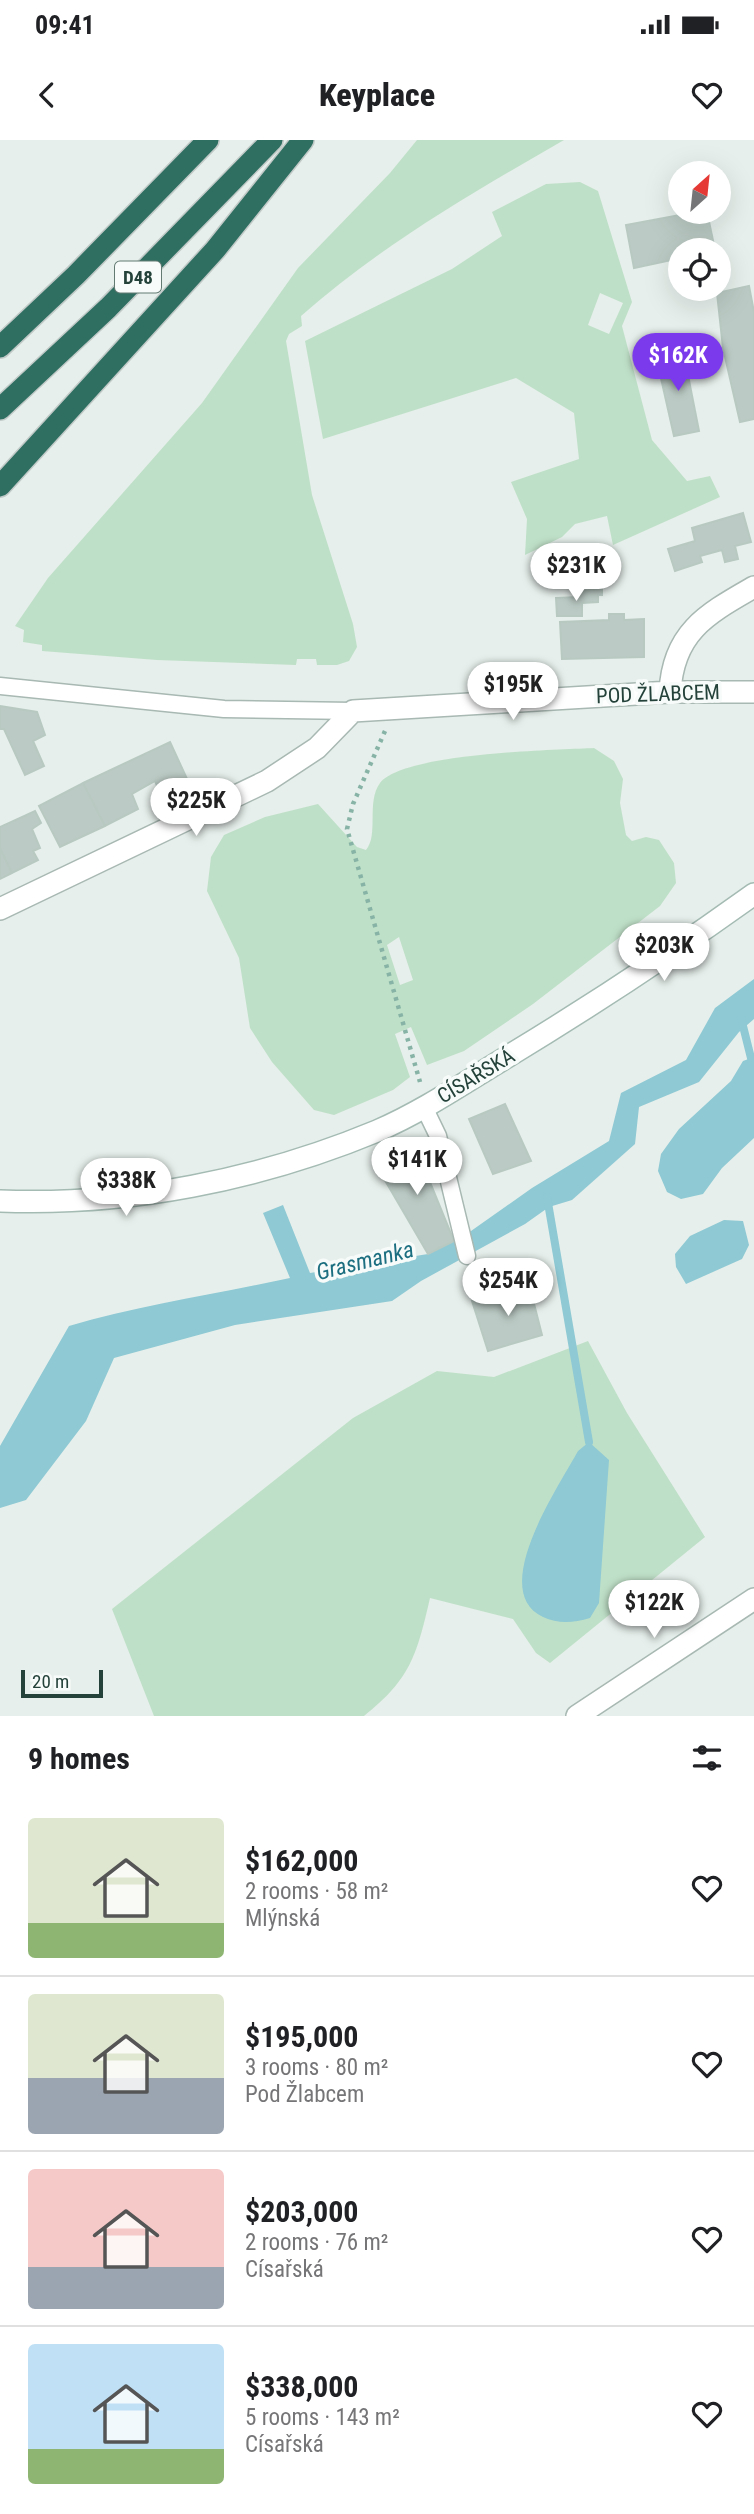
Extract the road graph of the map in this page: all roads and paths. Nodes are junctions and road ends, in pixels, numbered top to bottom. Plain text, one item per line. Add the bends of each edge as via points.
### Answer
1 (208, 140) edge
2 (272, 140) edge
3 (303, 140) edge
4 (0, 347) edge
5 (0, 409) edge
6 (0, 486) edge
7 (754, 587) edge
8 (0, 686) edge
9 (670, 692) junction
10 (754, 692) edge
11 (392, 709) junction
12 (353, 711) junction
13 (754, 894) edge
14 (0, 909) edge
15 (424, 1107) junction
16 (0, 1201) edge
17 (467, 1256) dead end
18 (754, 1599) edge
19 (577, 1716) edge

1 - 4 highway, D48
2 - 5 highway, D48
3 - 6 highway via 215,250
7 - 9 street via 714,610 694,628 671,666
8 - 12 lane via 224,709
9 - 10 street, POD ŽLABCEM
9 - 11 street, POD ŽLABCEM
11 - 12 street, POD ŽLABCEM
11 - 15 path via 377,755 352,804 347,829 415,1057
12 - 14 street via 317,748 267,781
13 - 15 street, CÍSAŘSKÁ via 670,954
15 - 16 street, CÍSAŘSKÁ via 377,1131 257,1172 117,1198
15 - 17 lane via 438,1136
18 - 19 street

